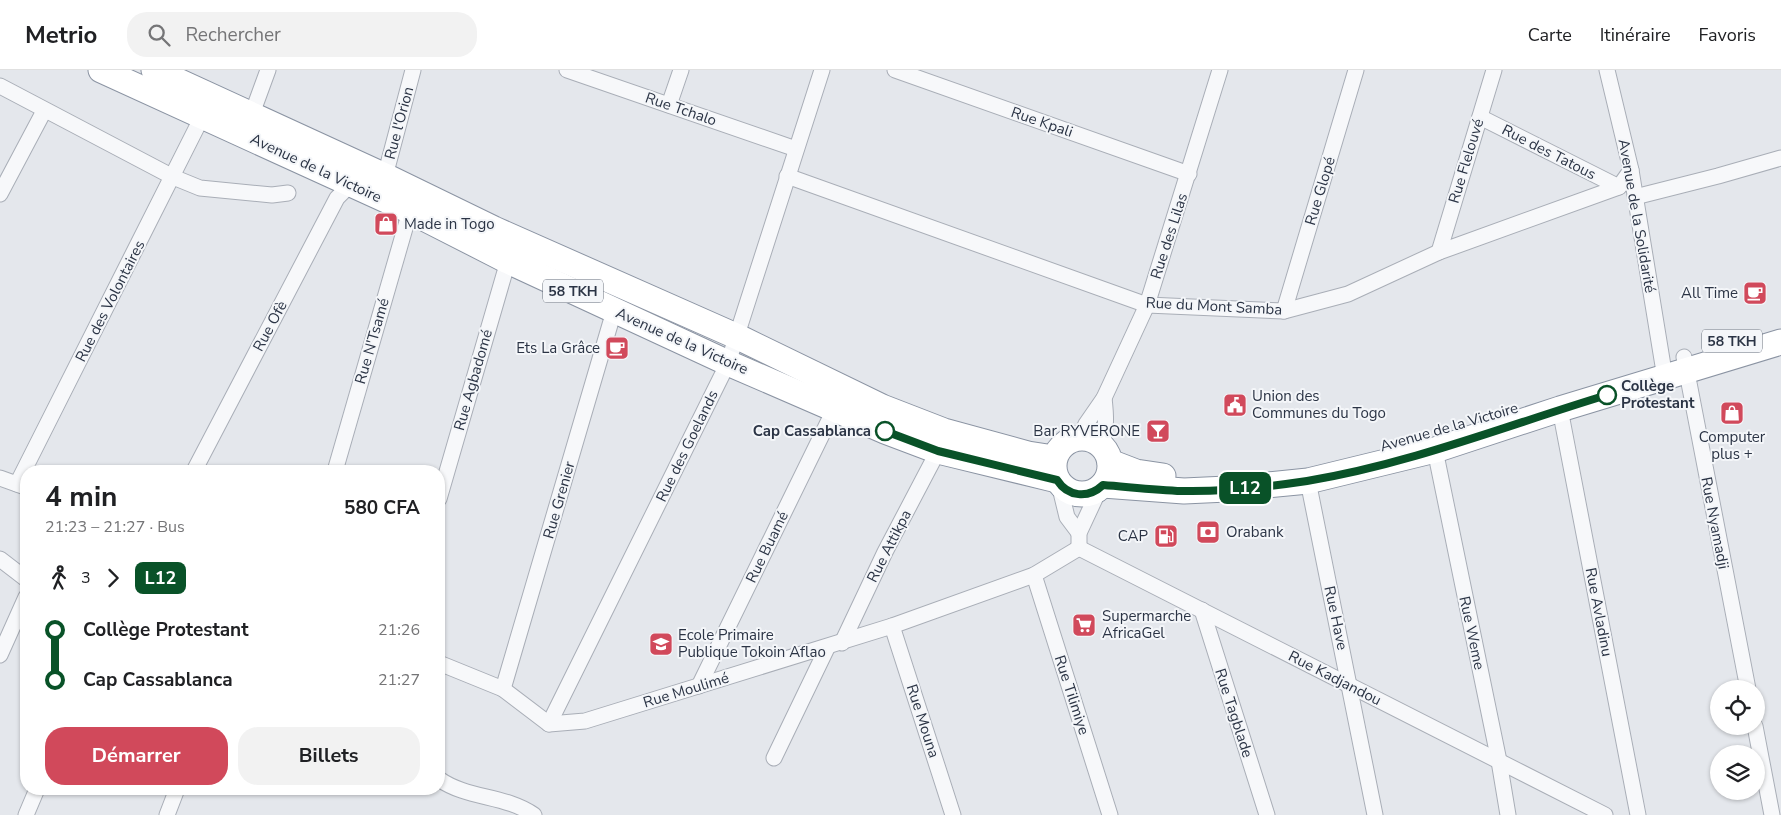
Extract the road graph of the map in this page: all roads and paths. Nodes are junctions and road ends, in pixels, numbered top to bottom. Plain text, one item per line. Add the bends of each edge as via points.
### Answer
1 (101, 70) edge
2 (154, 70) edge
3 (268, 70) edge
4 (413, 70) edge
5 (567, 70) edge
6 (681, 70) edge
7 (822, 70) edge
8 (894, 70) edge
9 (1220, 70) edge
10 (1356, 70) edge
11 (1494, 70) edge
12 (1607, 70) edge
13 (0, 86) edge
14 (670, 105) junction
15 (207, 107) junction
16 (44, 111) junction
17 (1480, 117) junction
18 (248, 125) junction
19 (796, 150) junction
20 (1781, 158) edge
21 (1631, 170) junction
22 (1189, 174) junction
23 (385, 176) junction
24 (787, 176) junction
25 (173, 178) junction
26 (351, 184) junction
27 (1619, 187) junction
28 (0, 194) edge
29 (288, 194) dead end
30 (1635, 197) junction
31 (410, 211) junction
32 (1439, 252) junction
33 (508, 261) junction
34 (1147, 305) junction
35 (614, 311) junction
36 (1284, 311) junction
37 (1781, 326) edge
38 (738, 337) junction
39 (1781, 342) edge
40 (728, 364) junction
41 (1675, 368) junction
42 (1104, 398) junction
43 (835, 408) junction
44 (1560, 410) junction
45 (1435, 450) junction
46 (938, 451) junction
47 (1099, 464) junction
48 (32, 465) edge
49 (197, 465) edge
50 (337, 465) edge
51 (1057, 474) junction
52 (0, 478) edge
53 (445, 478) edge
54 (1308, 481) junction
55 (20, 485) edge
56 (1079, 533) junction
57 (1079, 548) junction
58 (0, 559) edge
59 (20, 574) edge
60 (1034, 575) junction
61 (20, 610) edge
62 (1202, 610) junction
63 (892, 626) junction
64 (842, 642) junction
65 (826, 648) junction
66 (0, 655) edge
67 (445, 665) edge
68 (1746, 680) edge
69 (699, 686) junction
70 (1350, 686) junction
71 (503, 689) junction
72 (549, 724) junction
73 (1757, 735) edge
74 (774, 758) dead end
75 (1499, 761) junction
76 (445, 784) edge
77 (34, 795) edge
78 (175, 795) edge
79 (26, 815) edge
80 (167, 815) edge
81 (534, 815) edge
82 (953, 815) edge
83 (1110, 815) edge
84 (1267, 815) edge
85 (1375, 815) edge
86 (1508, 815) edge
87 (1605, 815) edge
88 (1638, 815) edge
89 (1772, 815) edge

1 - 15 highway, Avenue de la Victoire / 58 TKH
2 - 15 highway, Avenue de la Victoire / 58 TKH
3 - 18 street
4 - 23 street, Rue l'Orion
5 - 14 street, Rue Tchalo
6 - 14 street
7 - 19 street, Rue des Goelands
8 - 22 street, Rue Kpali
9 - 22 street, Rue des Lilas
10 - 36 street, Rue Glopé
11 - 17 street, Rue Flelouvé
12 - 21 street, Avenue de la Solidarité
13 - 16 street
14 - 19 street, Rue Tchalo
15 - 18 highway, Avenue de la Victoire / 58 TKH
15 - 25 street, Rue des Volontaires
16 - 25 street
16 - 28 street
17 - 27 street, Rue des Tatous
17 - 32 street, Rue Flelouvé
18 - 23 highway, Avenue de la Victoire / 58 TKH
18 - 26 highway, Avenue de la Victoire / 58 TKH
19 - 24 street, Rue des Goelands
20 - 30 street
21 - 27 street
21 - 30 street, Avenue de la Solidarité
22 - 34 street, Rue des Lilas
23 - 38 highway, Avenue de la Victoire / 58 TKH via 494,229
24 - 34 street, Rue du Mont Samba
24 - 38 street, Rue des Goelands
25 - 29 street via 200,188
25 - 48 street, Rue des Volontaires
26 - 31 highway, Avenue de la Victoire / 58 TKH
26 - 49 street, Rue Ofè via 337,198
27 - 32 street, Rue du Mont Samba
30 - 41 street, Avenue de la Solidarité
31 - 33 highway, Avenue de la Victoire / 58 TKH
31 - 50 street, Rue N'Tsamé
32 - 36 street, Rue du Mont Samba via 1348,294
33 - 35 highway, Avenue de la Victoire / 58 TKH
33 - 53 street, Rue Agbadomé
34 - 36 street, Rue du Mont Samba
34 - 42 street, Rue des Lilas
35 - 40 highway, Avenue de la Victoire / 58 TKH
35 - 71 street, Rue Grenier
37 - 41 highway, Avenue de la Victoire / 58 TKH
38 - 40 street, Rue des Goelands
38 - 51 highway, Avenue de la Victoire / 58 TKH via 914,420 988,444
39 - 41 highway, Avenue de la Victoire / 58 TKH
40 - 43 highway, Avenue de la Victoire / 58 TKH
40 - 72 street, Rue des Goelands
41 - 44 highway, Avenue de la Victoire / 58 TKH
41 - 47 highway, Avenue de la Victoire / 58 TKH via 1306,466 1256,472 1161,476
41 - 68 street, Rue Nyamadji
42 - 47 street, Rue des Lilas via 1106,425
42 - 47 street, Rue des Lilas via 1086,424
43 - 46 highway, Avenue de la Victoire / 58 TKH
43 - 69 street, Rue Buamé
44 - 45 highway, Avenue de la Victoire / 58 TKH
44 - 88 street, Rue Avladinu
45 - 54 highway, Avenue de la Victoire / 58 TKH
45 - 75 street, Rue Weme
46 - 51 highway, Avenue de la Victoire / 58 TKH
46 - 64 street, Rue Attikpa
47 - 51 highway via 1086,494 1078,495 1065,489
47 - 51 highway via 1069,440 1060,448
47 - 54 highway, Avenue de la Victoire / 58 TKH via 1184,491
47 - 56 street
51 - 56 street via 1066,517
52 - 55 street
54 - 70 street, Rue Have
56 - 57 street
57 - 60 street, Rue Moulimé
57 - 62 street, Rue Kadjandou
58 - 59 street
60 - 63 street, Rue Moulimé
60 - 83 street, Rue Tilimiye
61 - 66 street
62 - 70 street, Rue Kadjandou
62 - 84 street, Rue Tagblade
63 - 64 street, Rue Moulimé
63 - 82 street, Rue Mouna
64 - 65 street, Rue Moulimé
65 - 69 street, Rue Moulimé
65 - 74 street
67 - 71 street
69 - 72 street, Rue Moulimé via 586,721
70 - 75 street, Rue Kadjandou
70 - 85 street, Rue Have
71 - 72 street
73 - 89 street
75 - 86 street, Rue Weme
75 - 87 street, Rue Kadjandou
76 - 81 street via 500,800
77 - 79 street
78 - 80 street

